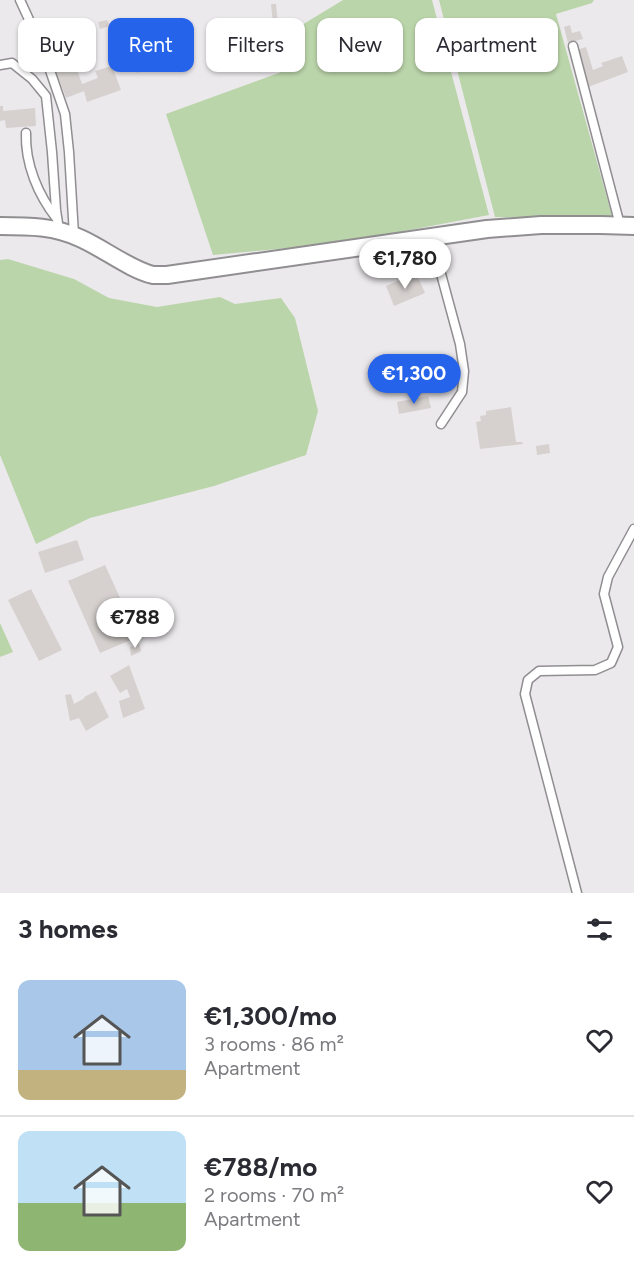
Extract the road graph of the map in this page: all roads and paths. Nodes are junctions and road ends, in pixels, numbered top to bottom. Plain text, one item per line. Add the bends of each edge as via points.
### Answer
1 (20, 0) edge
2 (573, 46) dead end
3 (0, 65) edge
4 (26, 133) dead end
5 (0, 226) edge
6 (627, 226) edge
7 (63, 228) junction
8 (431, 237) junction
9 (441, 424) dead end
10 (634, 529) edge
11 (578, 893) edge

1 - 7 lane via 43,50 65,114 69,152
2 - 6 lane
3 - 7 lane via 12,63 46,96
4 - 7 lane via 34,180
5 - 7 street
6 - 8 street via 541,225
7 - 8 street via 137,268 167,275
8 - 9 lane via 464,370 462,392
10 - 11 lane via 608,577 604,594 618,647 611,663 596,670 539,671 528,680 525,694

